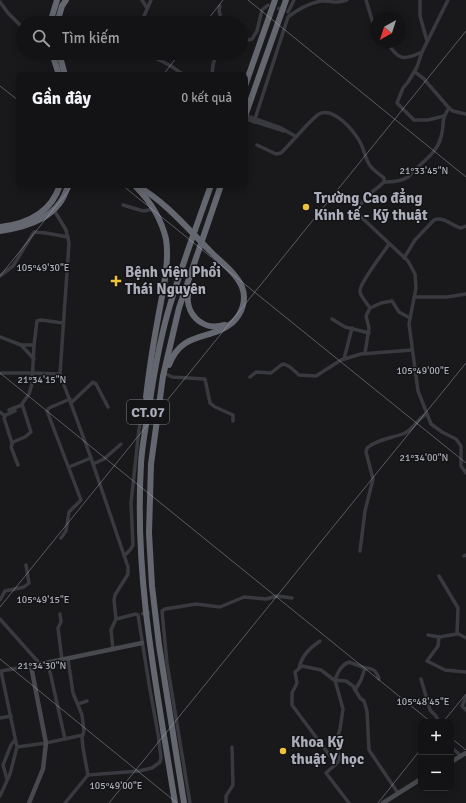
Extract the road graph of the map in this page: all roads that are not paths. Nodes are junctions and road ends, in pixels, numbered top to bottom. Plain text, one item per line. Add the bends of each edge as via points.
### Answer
1 (57, 0) edge
2 (66, 0) edge
3 (142, 0) edge
4 (151, 0) edge
5 (275, 0) edge
6 (286, 0) edge
7 (294, 0) edge
8 (347, 0) edge
9 (366, 0) edge
10 (420, 0) edge
11 (448, 0) edge
12 (0, 2) edge
13 (268, 5) dead end
14 (220, 6) dead end
15 (147, 8) junction
16 (289, 12) junction
17 (370, 14) edge
18 (52, 16) edge
19 (59, 16) edge
20 (144, 16) edge
21 (220, 16) edge
22 (16, 21) edge
23 (248, 40) edge
24 (427, 41) junction
25 (391, 48) edge
26 (257, 50) junction
27 (422, 52) junction
28 (54, 60) edge
29 (61, 60) edge
30 (159, 60) edge
31 (214, 60) edge
32 (58, 72) edge
33 (64, 72) edge
34 (180, 72) edge
35 (212, 72) edge
36 (248, 72) edge
37 (414, 72) junction
38 (248, 77) edge
39 (449, 108) junction
40 (248, 111) edge
41 (466, 114) edge
42 (444, 116) junction
43 (248, 118) edge
44 (255, 120) junction
45 (296, 136) junction
46 (257, 145) dead end
47 (384, 182) junction
48 (59, 188) edge
49 (67, 188) edge
50 (136, 188) edge
51 (142, 188) edge
52 (210, 188) edge
53 (220, 188) edge
54 (220, 188) edge
55 (123, 206) dead end
56 (52, 208) junction
57 (154, 209) junction
58 (466, 226) edge
59 (0, 227) edge
60 (0, 231) edge
61 (68, 237) junction
62 (389, 244) junction
63 (404, 258) junction
64 (0, 276) edge
65 (466, 294) edge
66 (414, 297) junction
67 (370, 308) junction
68 (410, 318) junction
69 (332, 319) dead end
70 (63, 323) junction
71 (232, 323) junction
72 (352, 328) junction
73 (369, 333) junction
74 (0, 337) edge
75 (21, 345) junction
76 (34, 345) junction
77 (412, 350) junction
78 (365, 353) junction
79 (34, 359) junction
80 (344, 359) junction
81 (33, 372) junction
82 (0, 373) edge
83 (60, 374) junction
84 (166, 374) junction
85 (250, 377) dead end
86 (146, 398) junction
87 (70, 401) junction
88 (22, 405) junction
89 (108, 407) dead end
90 (9, 410) dead end
91 (15, 411) dead end
92 (0, 412) edge
93 (426, 414) junction
94 (5, 416) junction
95 (156, 419) junction
96 (233, 421) dead end
97 (12, 443) junction
98 (121, 444) dead end
99 (91, 458) junction
100 (141, 463) junction
101 (93, 464) junction
102 (18, 465) dead end
103 (68, 467) junction
104 (466, 473) edge
105 (61, 538) dead end
106 (360, 550) dead end
107 (125, 555) junction
108 (26, 565) dead end
109 (438, 576) dead end
110 (292, 598) dead end
111 (0, 600) edge
112 (60, 614) dead end
113 (0, 619) edge
114 (116, 619) junction
115 (457, 634) junction
116 (428, 635) dead end
117 (439, 637) junction
118 (466, 638) edge
119 (320, 641) dead end
120 (142, 643) junction
121 (113, 649) junction
122 (68, 659) junction
123 (62, 660) junction
124 (48, 663) junction
125 (40, 664) junction
126 (31, 666) junction
127 (299, 668) junction
128 (365, 668) junction
129 (466, 672) edge
130 (379, 678) dead end
131 (421, 679) dead end
132 (335, 680) junction
133 (355, 690) junction
134 (466, 697) edge
135 (87, 701) dead end
136 (78, 704) junction
137 (466, 710) edge
138 (10, 716) junction
139 (0, 718) edge
140 (438, 719) edge
141 (83, 735) junction
142 (65, 739) junction
143 (15, 740) junction
144 (46, 743) junction
145 (17, 747) junction
146 (232, 747) dead end
147 (454, 750) edge
148 (466, 753) edge
149 (461, 756) junction
150 (454, 760) edge
151 (336, 764) junction
152 (88, 775) junction
153 (7, 779) junction
154 (418, 781) edge
155 (398, 792) junction
156 (0, 796) edge
157 (29, 803) edge
158 (65, 803) edge
159 (175, 803) edge
160 (184, 803) edge
161 (190, 803) edge
162 (226, 803) edge
163 (349, 803) edge
164 (383, 803) edge

1 - 18 highway
2 - 19 highway
3 - 15 street
4 - 15 street
5 - 26 highway
6 - 40 highway
7 - 16 street
8 - 16 street via 335,3 323,1
9 - 17 street
10 - 24 street via 420,16
11 - 24 street
12 - 22 street
13 - 23 street via 262,10 257,31 252,39
14 - 21 street
15 - 20 street
16 - 44 street
24 - 27 street
25 - 27 street via 401,58 412,57
26 - 36 highway
26 - 38 highway
27 - 37 street
28 - 32 highway
29 - 33 highway
30 - 34 street
31 - 35 street
37 - 39 street via 423,78
37 - 42 street via 400,95 397,103 399,106 418,121
39 - 41 street
39 - 42 street
42 - 47 street via 441,138 433,155 409,176 394,182
43 - 44 street
44 - 45 street
45 - 46 street via 281,153 276,154
45 - 47 street via 319,114 330,112 354,133 372,169 384,178
47 - 62 street via 369,193 358,211
48 - 56 highway
49 - 56 highway via 61,201
50 - 57 highway
51 - 71 highway via 170,209 242,286 243,308
52 - 100 highway, CT.07 via 170,305 160,344
53 - 71 highway via 190,284 188,303 190,311 201,323 215,326
54 - 95 highway, CT.07 via 179,308
55 - 57 street via 143,211
56 - 59 highway via 26,221
56 - 60 highway via 37,222
56 - 61 street via 61,220
57 - 86 highway via 159,216 166,241 166,262
58 - 63 street via 461,228 443,220 434,220 415,240
61 - 64 street via 34,232 13,266
61 - 70 street
62 - 63 street
62 - 67 street via 360,288 360,293
63 - 66 street via 415,274
65 - 66 street
66 - 68 street
67 - 68 street via 392,301 399,312
67 - 73 street via 366,316
68 - 77 street
69 - 72 street
70 - 76 street via 37,321
70 - 83 street
71 - 84 highway via 223,329 188,341 170,360
72 - 73 street
72 - 80 street
73 - 78 street
74 - 75 street
75 - 76 street
75 - 79 street
76 - 79 street
77 - 78 street
77 - 93 street via 418,391
78 - 80 street
79 - 81 street
80 - 85 street via 316,376 299,375 284,364 270,374 256,372
81 - 82 street
81 - 83 street
81 - 88 street via 30,393
83 - 87 street
84 - 95 highway
84 - 96 street via 172,377 205,379 210,402 215,407 234,414
86 - 100 highway
86 - 107 street via 138,428 131,503 133,545
87 - 89 street via 93,382
87 - 99 street
87 - 103 street via 47,411
88 - 90 street
88 - 97 street via 30,433
91 - 94 street
92 - 94 street
93 - 104 street via 431,424 460,443 461,466
93 - 106 street via 406,432 367,448 373,479 365,510
94 - 97 street
95 - 160 highway, CT.07 via 150,472 149,533 152,586
97 - 102 street via 11,448
98 - 101 street via 104,459
99 - 101 street
99 - 103 street
100 - 159 highway, CT.07 via 139,533 142,586 149,647
101 - 107 street
103 - 105 street via 81,500 69,512 66,531
107 - 114 street via 128,573 115,595
108 - 111 street via 29,583 24,587 5,591
109 - 115 street via 458,608
110 - 161 street via 244,597 220,607 196,604 160,611
112 - 123 street via 61,622 58,628
113 - 125 street
114 - 120 street via 140,614
114 - 121 street via 111,630
115 - 117 street
115 - 118 street
116 - 117 street
117 - 129 street via 438,646 427,662 445,670
119 - 127 street via 300,661
120 - 121 street
120 - 152 street via 158,734 160,762 152,768 139,771
121 - 122 street
122 - 123 street
122 - 136 street via 73,693
123 - 124 street
124 - 125 street
124 - 142 street
125 - 126 street
126 - 138 street via 1,671
126 - 144 street
127 - 132 street via 306,666 321,670
127 - 151 street via 295,672 297,683 292,693 292,706
128 - 130 street via 376,672
128 - 132 street via 349,662 340,669
128 - 133 street
131 - 140 street via 430,710
132 - 133 street via 346,681
132 - 151 street via 343,709 337,740 340,759
133 - 155 street via 366,705 369,750
134 - 137 street via 462,706
135 - 136 street
136 - 141 street via 82,715
138 - 139 street
138 - 143 street
141 - 142 street
141 - 152 street
142 - 144 street
143 - 145 street
143 - 153 street via 3,766
144 - 145 street
144 - 157 street via 43,769
145 - 153 street
146 - 162 street via 233,784 226,796
147 - 149 street
148 - 149 street
149 - 150 street
151 - 163 street via 326,773
152 - 158 street
153 - 156 street
154 - 155 street
155 - 164 street

